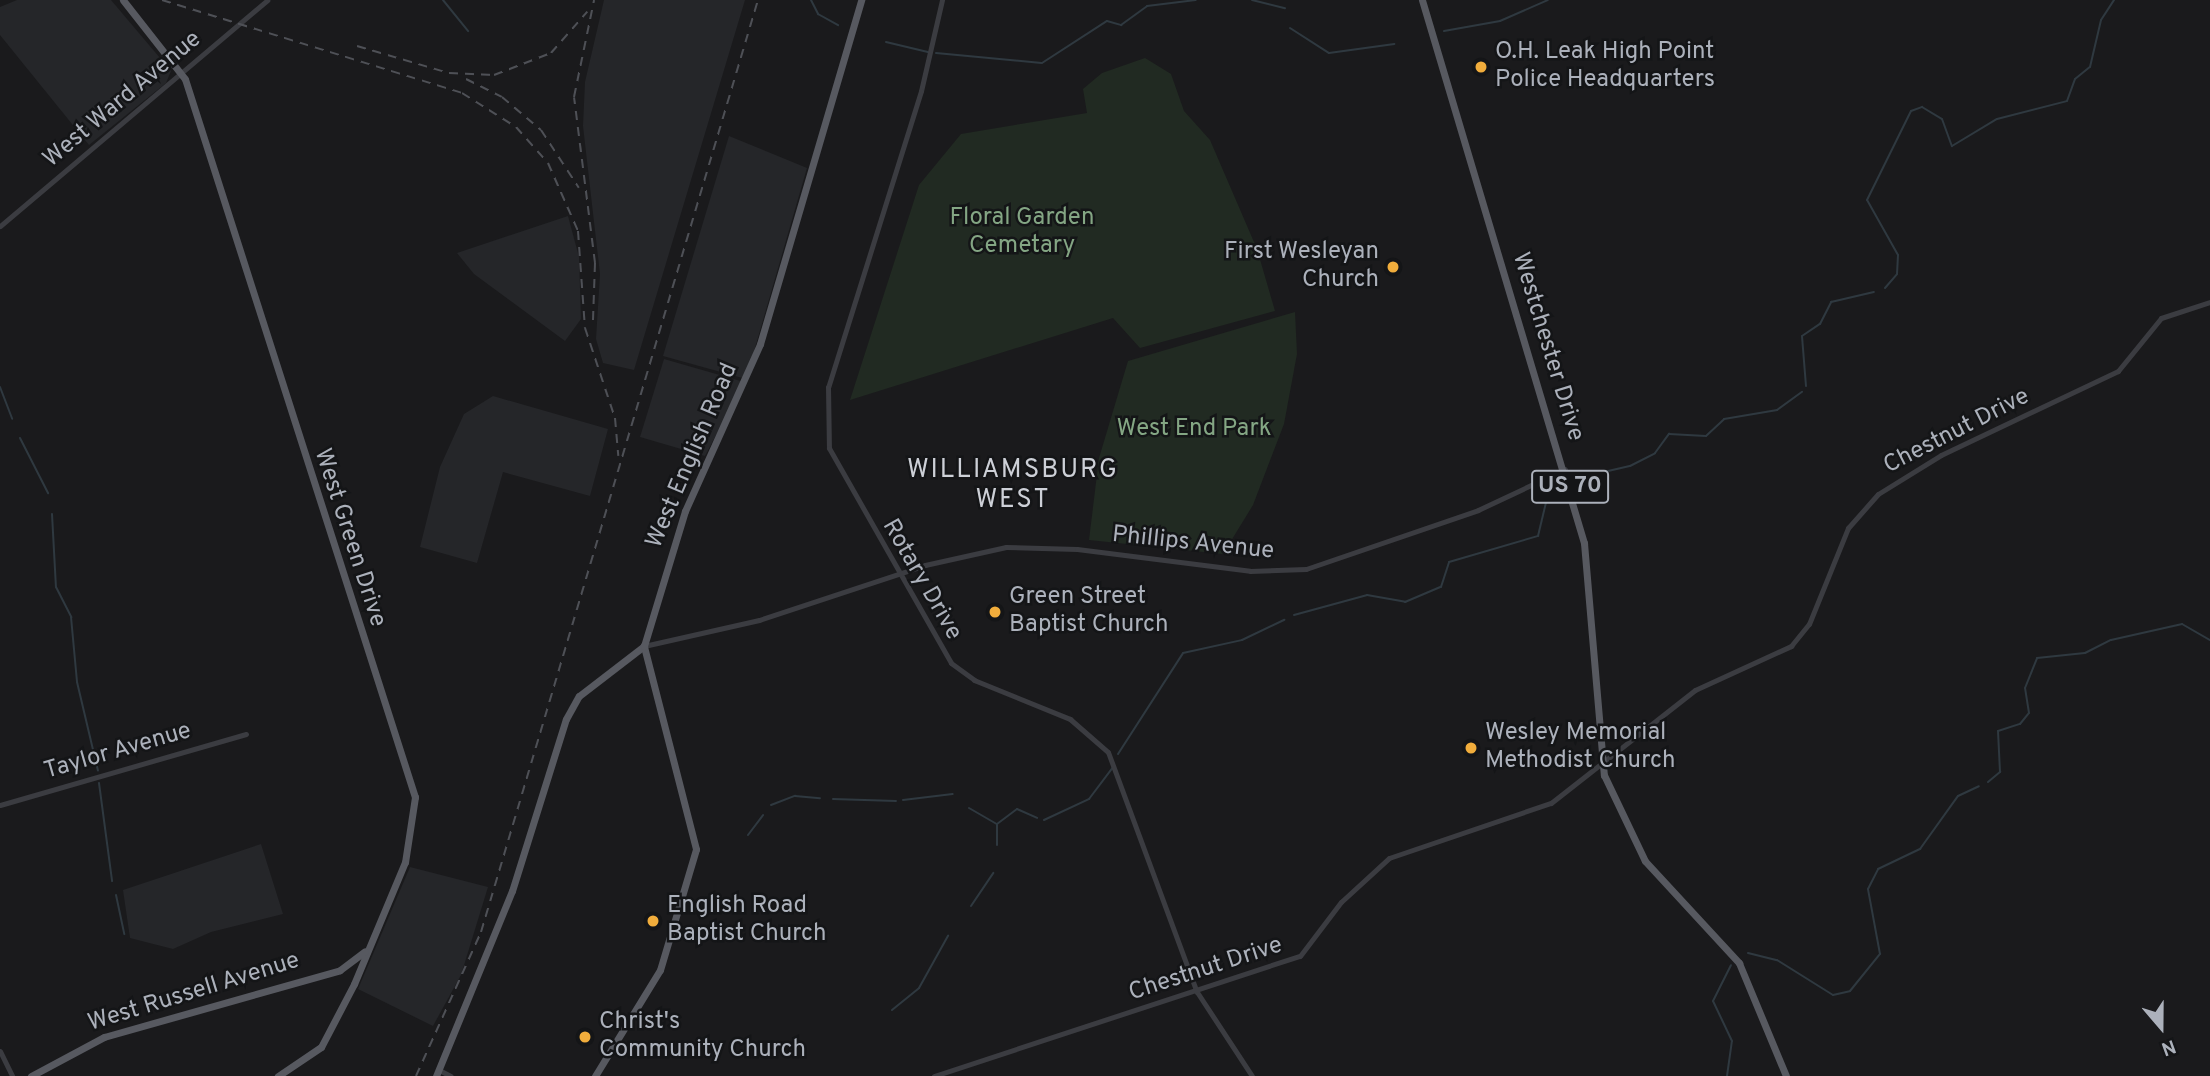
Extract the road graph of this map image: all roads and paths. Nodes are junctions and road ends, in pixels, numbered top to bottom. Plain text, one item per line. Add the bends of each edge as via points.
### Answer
1 (123, 0) edge
2 (267, 0) edge
3 (861, 0) edge
4 (942, 0) edge
5 (1422, 0) edge
6 (183, 74) junction
7 (0, 226) edge
8 (2210, 302) edge
9 (1564, 469) junction
10 (899, 574) junction
11 (644, 646) junction
12 (630, 662) junction
13 (648, 675) junction
14 (246, 734) dead end
15 (1602, 764) junction
16 (0, 805) edge
17 (368, 949) junction
18 (340, 970) junction
19 (354, 984) junction
20 (1198, 992) junction
21 (0, 1051) edge
22 (438, 1073) edge
23 (12, 1076) edge
24 (31, 1076) edge
25 (278, 1076) edge
26 (451, 1076) edge
27 (595, 1076) edge
28 (934, 1076) edge
29 (1252, 1076) edge
30 (1786, 1076) edge

1 - 6 main road, West Green Drive
2 - 6 street, West Ward Avenue
3 - 11 main road, West English Road via 760,344 685,511
4 - 10 street, Rotary Drive via 925,80 824,408 831,457
5 - 9 main road, Westchester Drive / US 70
6 - 7 street, West Ward Avenue
6 - 17 main road, West Green Drive via 415,797 405,862
8 - 15 street, Chestnut Drive via 2161,318 2118,371 1941,455 1878,494 1848,528 1798,640 1695,690
9 - 10 street, Phillips Avenue via 1478,510 1306,569 1251,571 1076,549 1006,547
9 - 15 main road, Westchester Drive / US 70 via 1591,585
10 - 11 street, Phillips Avenue via 759,620
10 - 20 street, Rotary Drive via 951,663 974,680 1070,719 1108,752
11 - 12 main road
11 - 13 main road, West English Road
12 - 13 main road
12 - 22 main road via 579,696 566,719 512,891
13 - 27 main road, West English Road via 690,808 696,849 660,970
14 - 16 street, Taylor Avenue
15 - 20 street, Chestnut Drive via 1542,808 1401,850 1353,888 1300,956
15 - 30 main road, Westchester Drive / US 70 via 1623,824 1645,861 1723,943 1752,985
17 - 18 main road, West Russell Avenue
17 - 19 main road, West Green Drive
18 - 19 main road
18 - 24 main road, West Russell Avenue via 104,1037
19 - 25 main road, West Green Drive via 321,1047
20 - 28 street, Chestnut Drive
20 - 29 street, Rotary Drive
21 - 23 street
22 - 26 street

